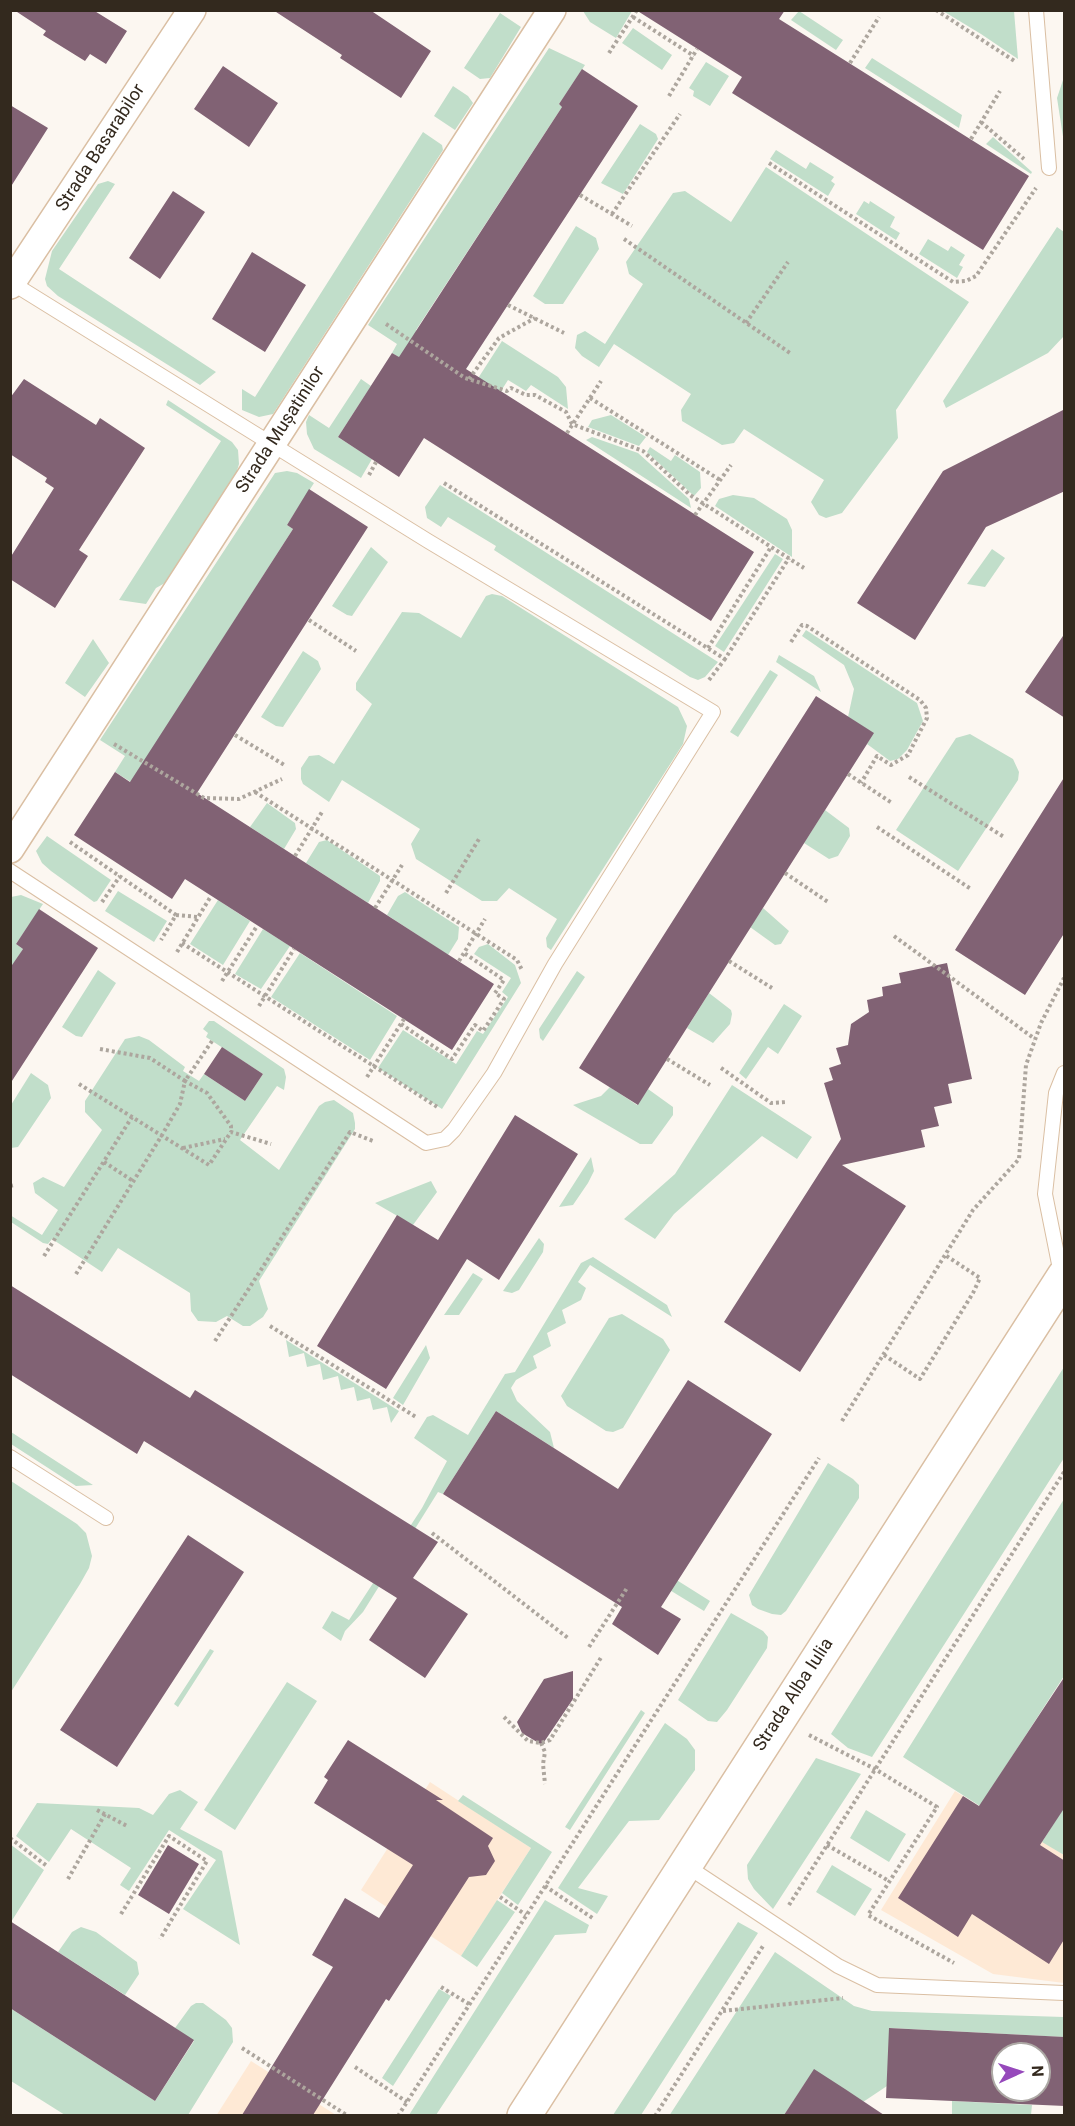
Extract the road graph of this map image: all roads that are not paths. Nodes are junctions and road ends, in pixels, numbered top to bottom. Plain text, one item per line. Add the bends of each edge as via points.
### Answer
1 (192, 10) edge
2 (552, 10) edge
3 (1036, 10) edge
4 (1049, 168) dead end
5 (11, 284) edge
6 (272, 444) junction
7 (10, 849) edge
8 (10, 872) edge
9 (1065, 1072) edge
10 (1064, 1279) edge
11 (10, 1457) edge
12 (106, 1518) dead end
13 (685, 1865) junction
14 (1065, 1993) edge
15 (524, 2115) edge

1 - 5 street, Strada Basarabilor
2 - 6 street, Strada Mușatinilor
3 - 4 lane
5 - 6 lane
6 - 7 street, Strada Mușatinilor
6 - 8 lane via 713,712 555,964 494,1073 454,1130 445,1139 426,1143
9 - 10 lane via 1056,1093 1044,1194
10 - 13 main road, Strada Alba Iulia
11 - 12 lane
13 - 14 lane via 838,1966 877,1985
13 - 15 main road, Strada Alba Iulia

